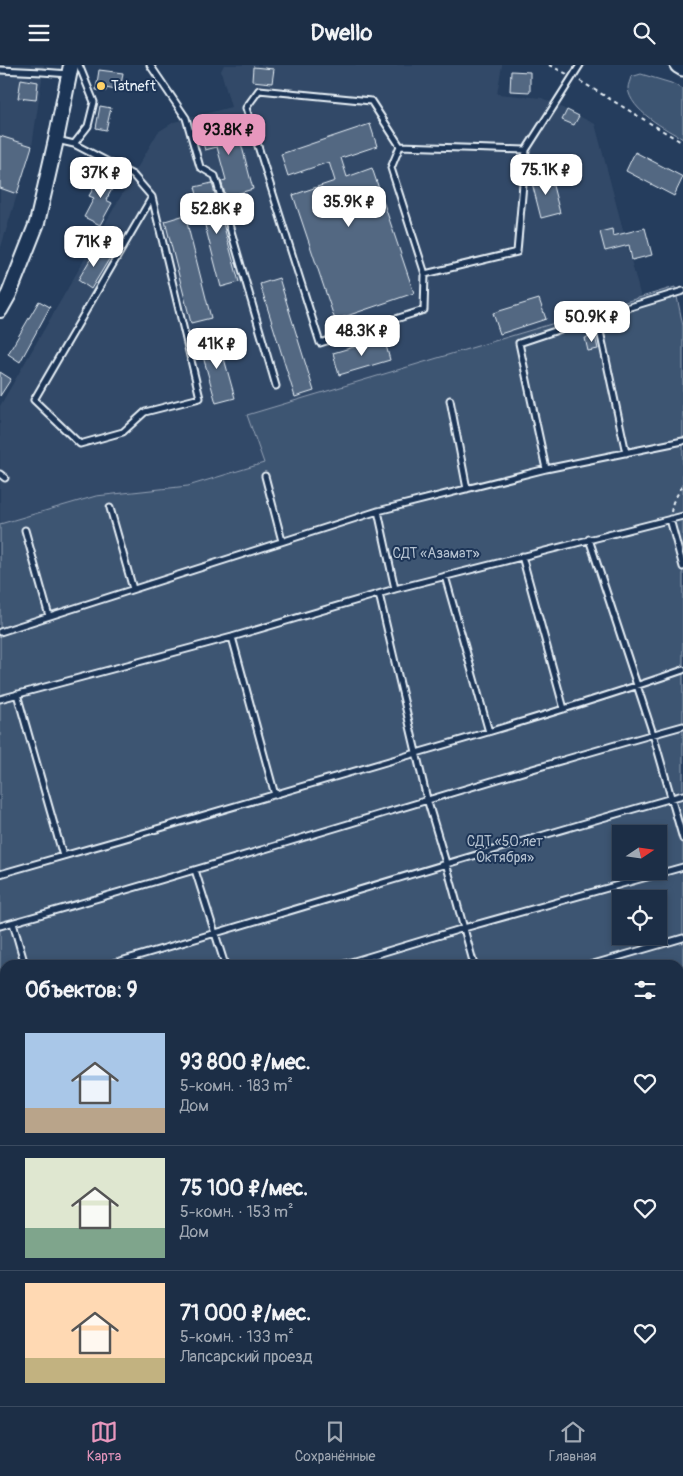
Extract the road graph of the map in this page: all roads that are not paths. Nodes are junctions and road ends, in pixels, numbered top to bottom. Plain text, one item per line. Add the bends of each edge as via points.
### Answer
1 (150, 65) edge
2 (580, 65) edge
3 (678, 65) edge
4 (73, 68) edge
5 (683, 68) edge
6 (0, 70) edge
7 (56, 140) junction
8 (74, 145) junction
9 (400, 146) junction
10 (526, 149) junction
11 (152, 197) junction
12 (424, 274) junction
13 (683, 291) edge
14 (0, 310) edge
15 (597, 317) junction
16 (276, 386) dead end
17 (450, 400) dead end
18 (683, 441) edge
19 (626, 453) junction
20 (546, 469) junction
21 (0, 474) edge
22 (265, 476) dead end
23 (5, 478) dead end
24 (466, 489) junction
25 (110, 508) dead end
26 (378, 511) junction
27 (683, 516) edge
28 (670, 519) junction
29 (25, 530) dead end
30 (589, 539) junction
31 (282, 541) junction
32 (522, 556) junction
33 (683, 567) edge
34 (445, 576) junction
35 (133, 589) junction
36 (395, 589) junction
37 (379, 594) junction
38 (49, 617) junction
39 (0, 632) edge
40 (232, 637) junction
41 (683, 670) edge
42 (637, 686) junction
43 (18, 694) junction
44 (0, 699) edge
45 (564, 709) junction
46 (683, 725) edge
47 (489, 732) junction
48 (653, 734) junction
49 (416, 753) junction
50 (276, 795) junction
51 (683, 795) edge
52 (427, 799) junction
53 (671, 799) junction
54 (683, 839) edge
55 (63, 856) junction
56 (446, 863) junction
57 (683, 867) edge
58 (195, 869) junction
59 (0, 874) edge
60 (13, 923) junction
61 (0, 926) edge
62 (464, 928) junction
63 (216, 934) junction
64 (683, 938) edge
65 (24, 960) edge
66 (125, 960) edge
67 (224, 960) edge
68 (358, 960) edge
69 (473, 960) edge
70 (607, 960) edge

1 - 16 lane via 186,118 200,167 215,176
2 - 10 lane
3 - 5 main road
4 - 6 lane via 42,72
4 - 7 street
4 - 8 lane via 94,102 88,126
7 - 8 lane
7 - 14 street via 37,223
8 - 11 lane via 133,175
9 - 10 lane
9 - 12 lane via 391,168
9 - 12 lane via 371,101 259,91 246,108 320,343 424,309
10 - 12 lane via 517,253
11 - 11 lane via 200,398 145,412 123,432 80,444 34,400
13 - 15 lane
15 - 19 lane
15 - 20 lane via 519,343
17 - 24 lane
18 - 19 lane
19 - 20 lane
20 - 24 lane
21 - 23 lane
22 - 31 lane
24 - 26 lane
25 - 35 lane
26 - 31 lane
26 - 36 lane
27 - 28 lane
28 - 30 lane
28 - 33 lane
29 - 38 lane
30 - 32 lane
30 - 42 lane
31 - 35 lane
32 - 34 lane
32 - 45 lane
34 - 36 lane
34 - 47 lane
35 - 38 lane
36 - 37 lane
37 - 40 lane
37 - 49 lane
38 - 39 lane
40 - 43 lane
40 - 50 lane
41 - 42 lane
42 - 45 lane
42 - 48 lane
43 - 44 lane
43 - 55 lane
45 - 47 lane
46 - 48 lane
47 - 49 lane
48 - 52 lane
48 - 53 lane
49 - 50 lane
49 - 52 lane
50 - 55 lane
51 - 53 lane
52 - 56 lane
52 - 58 lane
53 - 54 lane
53 - 56 lane
55 - 59 lane
56 - 62 lane
56 - 63 lane
57 - 62 lane
58 - 60 lane
58 - 63 lane
60 - 61 lane
60 - 65 lane
62 - 68 lane
62 - 69 lane
63 - 66 lane
63 - 67 lane
64 - 70 lane

